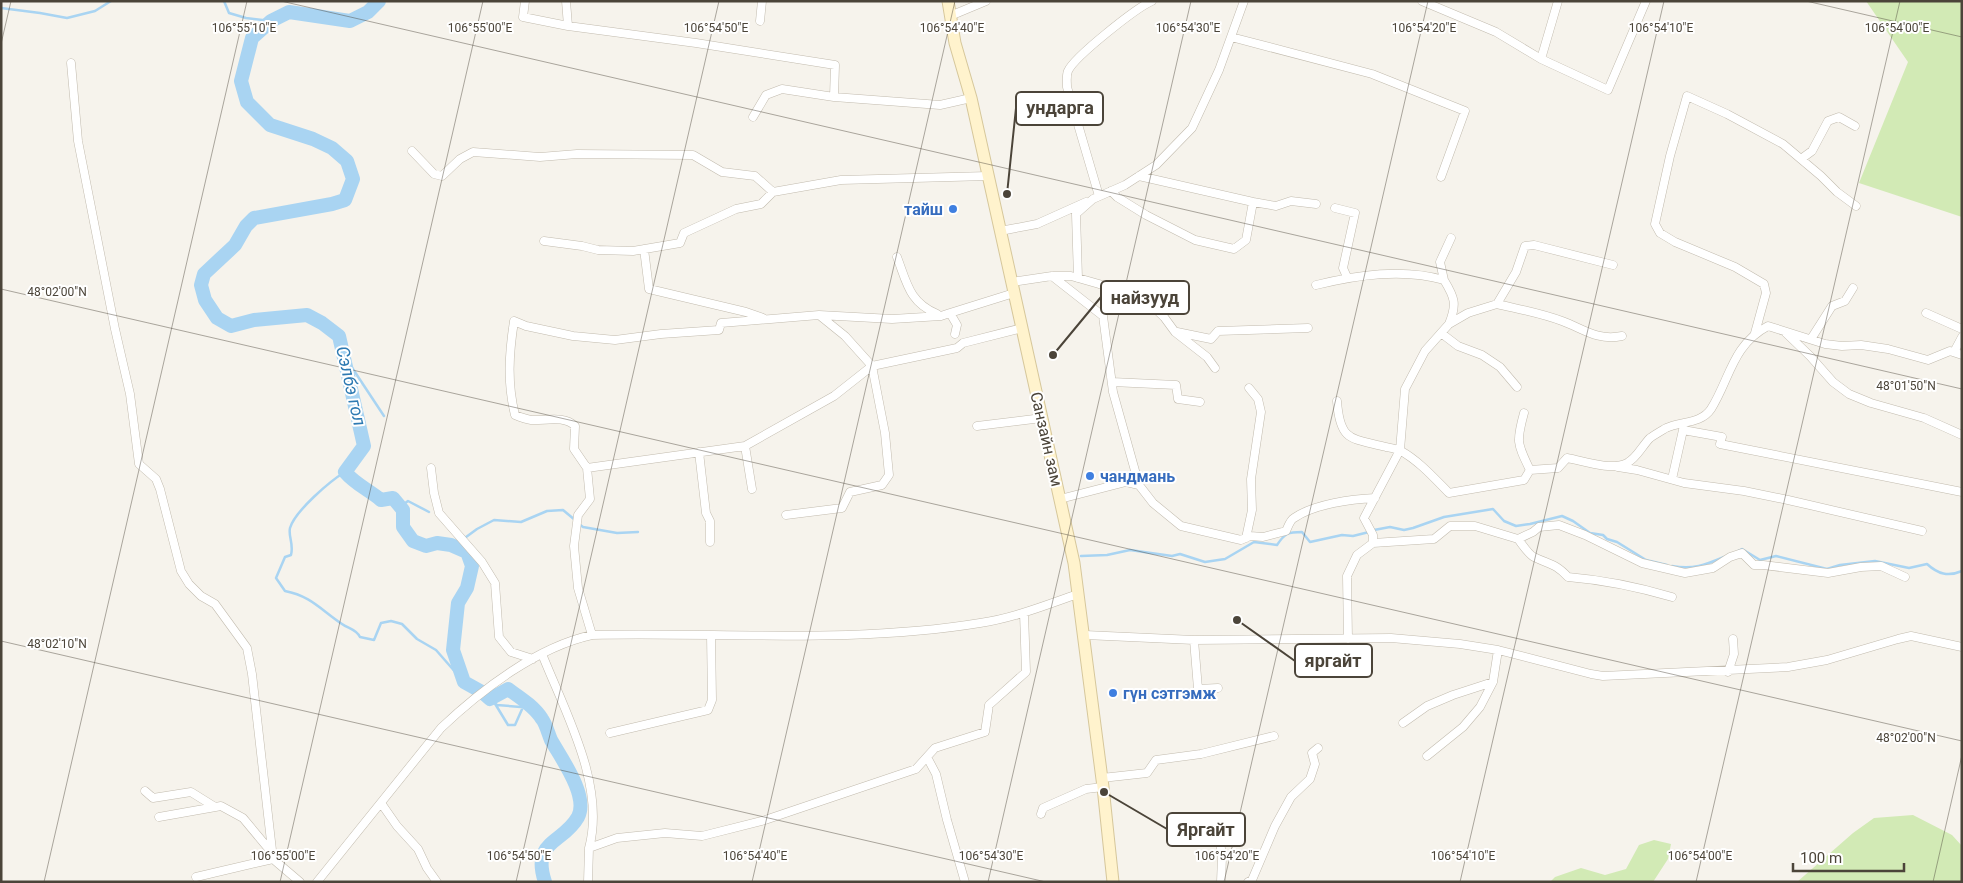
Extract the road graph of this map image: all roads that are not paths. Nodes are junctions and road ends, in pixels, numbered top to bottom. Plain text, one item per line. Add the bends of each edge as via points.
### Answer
1 (525, 1) edge
2 (566, 1) edge
3 (762, 1) edge
4 (948, 1) edge
5 (986, 1) edge
6 (1152, 1) edge
7 (1244, 1) edge
8 (1422, 1) edge
9 (1558, 1) edge
10 (1646, 1) edge
11 (950, 16) junction
12 (760, 21) dead end
13 (568, 26) junction
14 (1231, 37) junction
15 (1541, 59) junction
16 (71, 63) dead end
17 (834, 97) junction
18 (971, 98) junction
19 (753, 117) dead end
20 (1855, 126) dead end
21 (412, 151) dead end
22 (1801, 159) junction
23 (988, 176) junction
24 (1139, 176) junction
25 (1441, 177) dead end
26 (773, 192) junction
27 (1111, 192) junction
28 (1096, 198) junction
29 (1253, 202) junction
30 (1316, 204) dead end
31 (1856, 206) dead end
32 (1335, 208) dead end
33 (1000, 231) junction
34 (1451, 238) dead end
35 (544, 241) dead end
36 (644, 249) junction
37 (897, 257) dead end
38 (1613, 265) dead end
39 (1052, 276) junction
40 (1347, 277) junction
41 (1078, 278) junction
42 (1444, 280) junction
43 (1099, 284) junction
44 (1126, 285) dead end
45 (1316, 285) dead end
46 (1013, 287) junction
47 (1852, 288) dead end
48 (1497, 304) junction
49 (1926, 312) dead end
50 (950, 313) junction
51 (819, 315) junction
52 (941, 316) junction
53 (767, 319) junction
54 (1449, 324) junction
55 (1022, 328) junction
56 (1308, 328) dead end
57 (1962, 329) edge
58 (1783, 331) junction
59 (1175, 332) junction
60 (1441, 333) junction
61 (1755, 333) junction
62 (955, 334) dead end
63 (1622, 336) dead end
64 (1962, 337) edge
65 (1811, 339) junction
66 (1958, 354) edge
67 (872, 366) junction
68 (1216, 368) dead end
69 (1112, 382) junction
70 (1517, 387) dead end
71 (1249, 388) dead end
72 (1337, 401) dead end
73 (1200, 402) dead end
74 (1524, 413) dead end
75 (1042, 418) junction
76 (977, 426) dead end
77 (1962, 435) edge
78 (745, 446) junction
79 (1400, 450) junction
80 (700, 452) junction
81 (1611, 466) junction
82 (431, 468) dead end
83 (587, 468) junction
84 (1530, 470) junction
85 (1672, 479) junction
86 (1139, 485) junction
87 (752, 489) dead end
88 (1962, 492) edge
89 (1375, 498) junction
90 (1060, 499) junction
91 (786, 515) dead end
92 (1922, 531) dead end
93 (1246, 538) junction
94 (1518, 539) junction
95 (710, 542) dead end
96 (1373, 543) junction
97 (1905, 578) dead end
98 (1078, 594) junction
99 (1672, 597) dead end
100 (1024, 613) junction
101 (592, 635) junction
102 (710, 635) junction
103 (1085, 635) junction
104 (1348, 638) junction
105 (1733, 639) dead end
106 (1194, 640) junction
107 (1962, 647) edge
108 (1498, 650) junction
109 (542, 654) junction
110 (533, 659) junction
111 (1728, 672) junction
112 (1492, 682) junction
113 (1218, 688) dead end
114 (1403, 723) dead end
115 (610, 733) dead end
116 (1274, 736) dead end
117 (1318, 748) dead end
118 (1427, 756) dead end
119 (927, 757) junction
120 (1103, 782) junction
121 (145, 791) dead end
122 (381, 803) junction
123 (215, 807) junction
124 (1041, 814) dead end
125 (159, 817) dead end
126 (1218, 824) dead end
127 (589, 848) junction
128 (273, 857) junction
129 (196, 877) dead end
130 (300, 882) edge
131 (317, 882) edge
132 (438, 882) edge
133 (588, 882) edge
134 (966, 882) edge
135 (1113, 882) edge
136 (1221, 882) edge
137 (1248, 882) edge

1 - 13 street via 523,17
2 - 13 street
3 - 12 street
4 - 11 main road, Санзайн зам
5 - 11 street
6 - 28 street via 1122,21 1068,72 1067,87
7 - 14 street
8 - 15 street via 1496,32
9 - 15 street
10 - 15 street via 1608,90
11 - 18 main road, Санзайн зам
13 - 17 street via 835,65
14 - 24 street via 1192,128 1156,165
14 - 25 street via 1372,74 1465,111
16 - 128 street via 78,141 130,394 140,464 156,479 182,571 189,584 214,604 247,648
17 - 18 street via 940,105
17 - 19 street via 782,89 766,94
18 - 23 main road, Санзайн зам
20 - 22 street via 1839,117 1828,121 1812,151
21 - 26 street via 434,174 442,176 473,152 540,157 577,154 693,155 722,172 755,176
22 - 31 street
22 - 61 street via 1768,134 1687,96 1654,224 1660,233 1675,242 1735,267 1764,284 1766,293
23 - 26 street via 841,180
23 - 33 main road, Санзайн зам
24 - 27 street
24 - 29 street
26 - 36 street via 761,204 736,209 684,233 680,243
27 - 28 street
27 - 29 street via 1146,215 1195,240 1234,249 1246,240
28 - 33 street via 1036,224
28 - 41 street via 1076,214
29 - 30 street via 1276,206 1291,201
32 - 40 street via 1355,213 1343,268
33 - 46 main road, Санзайн зам
34 - 42 street via 1440,262
35 - 36 street via 598,250
36 - 53 street via 649,289
37 - 52 street via 912,296 924,308
38 - 48 street via 1534,245 1525,246 1516,272
39 - 41 street
39 - 46 street
39 - 69 street via 1103,316
40 - 42 street via 1391,274
40 - 45 street
41 - 43 street
42 - 54 street via 1454,298 1454,313
43 - 44 street
43 - 59 street via 1147,301
46 - 50 street
46 - 55 main road, Санзайн зам
47 - 65 street via 1845,301 1832,306
48 - 54 street via 1468,313
48 - 63 street via 1562,320 1587,333 1610,338
49 - 57 street
50 - 52 street
50 - 62 street via 957,325
51 - 52 street via 892,319
51 - 53 street
51 - 67 street via 845,336
53 - 83 street via 721,323 719,330 615,340 572,336 514,321 508,371 514,415 528,420 570,421 575,426 574,449
54 - 60 street
55 - 67 street via 963,343 957,348
55 - 75 main road, Санзайн зам
56 - 59 street via 1218,331 1212,339
58 - 61 street via 1768,326
58 - 65 street
58 - 77 street via 1849,394 1924,418
59 - 68 street
60 - 70 street via 1458,346 1482,355 1500,367
60 - 79 street via 1425,351 1405,389
61 - 81 street via 1731,365 1710,410 1701,418 1668,428 1650,438 1627,463
64 - 66 street
65 - 66 street via 1842,346 1861,345 1928,360 1950,351
67 - 78 street via 834,396
67 - 91 street via 886,433 889,476 882,486 850,492 842,508
69 - 73 street via 1176,385 1178,399
69 - 86 street
71 - 93 street via 1258,399 1261,412 1251,480 1252,510
72 - 79 street via 1338,418 1351,439
74 - 84 street via 1518,437
75 - 76 street
75 - 90 main road, Санзайн зам
78 - 80 street
78 - 87 street
79 - 84 street via 1449,492 1524,480
79 - 89 street
80 - 83 street
80 - 95 street
81 - 84 street via 1567,458 1558,468
81 - 85 street
82 - 110 street via 439,514 482,562 495,583 499,637 511,652
83 - 101 street via 590,499 578,515 574,546 578,588
85 - 88 street via 1682,430 1722,437 1720,444
85 - 92 street via 1788,500
86 - 90 street via 1126,482
86 - 93 street via 1153,503 1182,526 1221,537
89 - 93 street via 1360,498 1311,510 1293,518 1286,531
89 - 96 street via 1364,518 1373,535
90 - 98 main road, Санзайн зам
94 - 96 street via 1475,526 1450,526 1434,539
94 - 97 street via 1540,527 1559,525 1642,563 1685,573 1713,568 1742,553 1754,565 1828,573 1861,566 1881,566
94 - 99 street via 1532,557 1559,567 1568,578 1603,580
96 - 104 street via 1357,555 1347,576
98 - 100 street
98 - 103 main road, Санзайн зам
100 - 102 street via 981,623 914,630
100 - 119 street via 1026,672 989,705 985,732 935,748
101 - 102 street
101 - 109 street via 560,644
102 - 115 street via 712,700 708,710
103 - 106 street
103 - 120 main road, Санзайн зам
104 - 106 street
104 - 108 street via 1400,639
105 - 111 street via 1734,654
106 - 113 street via 1198,688
107 - 111 street via 1910,636 1788,668
108 - 111 street via 1603,676
108 - 112 street
109 - 110 street
109 - 127 street via 580,749 590,785 594,811
110 - 122 street via 462,708 441,728
112 - 114 street via 1427,706
112 - 118 street via 1480,707 1463,727
116 - 120 street via 1201,754 1156,760 1147,773
117 - 137 street via 1312,753 1315,764 1310,779 1290,797 1252,880
119 - 127 street via 916,769 765,820 702,836 645,835 617,838
119 - 134 street via 936,774
120 - 124 street via 1043,808
120 - 135 main road, Санзайн зам
121 - 123 street via 153,798 191,792
122 - 131 street
122 - 132 street via 418,849
123 - 125 street
123 - 128 street via 221,806 243,818
126 - 136 street
127 - 133 street
128 - 129 street
128 - 130 street

